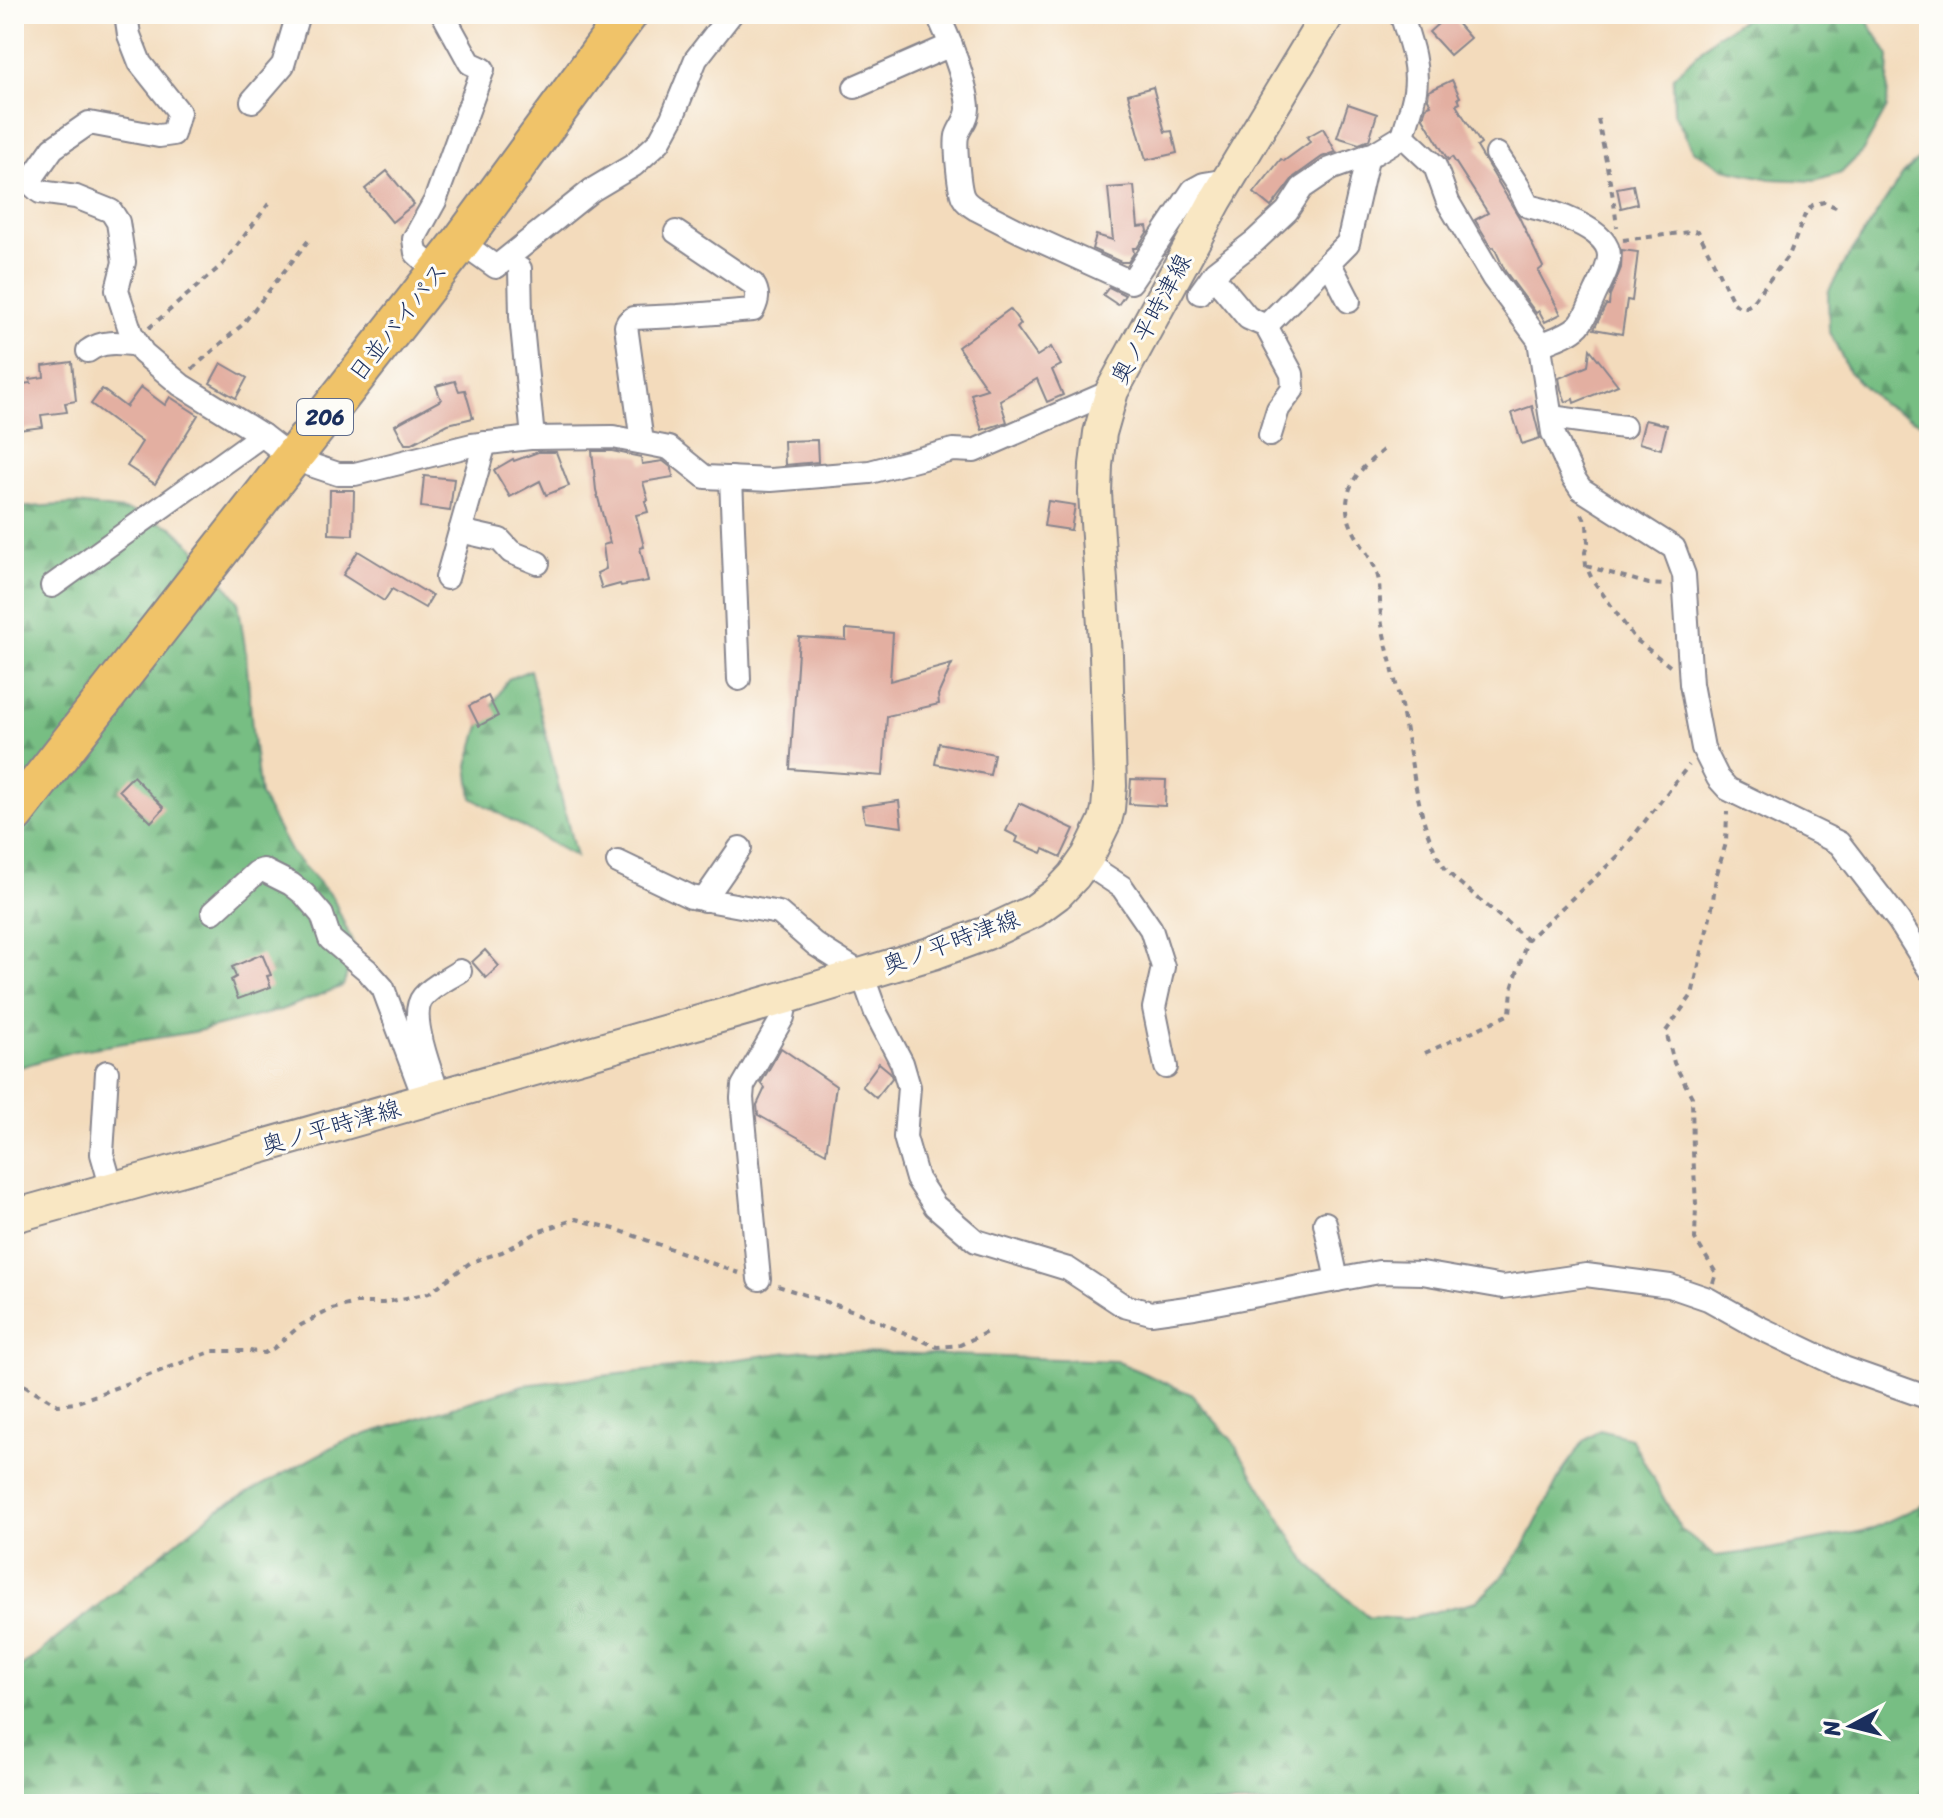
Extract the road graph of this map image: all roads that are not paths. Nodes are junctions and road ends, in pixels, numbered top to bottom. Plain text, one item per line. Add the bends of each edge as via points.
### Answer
1 (126, 14) edge
2 (298, 14) edge
3 (443, 14) edge
4 (628, 14) edge
5 (731, 14) edge
6 (937, 14) edge
7 (1328, 14) edge
8 (1401, 14) edge
9 (951, 45) junction
10 (855, 87) dead end
11 (252, 101) dead end
12 (1403, 136) junction
13 (1497, 154) dead end
14 (1368, 155) junction
15 (1228, 180) junction
16 (22, 182) edge
17 (676, 232) dead end
18 (461, 242) junction
19 (1329, 262) junction
20 (520, 269) dead end
21 (436, 271) junction
22 (1349, 301) dead end
23 (1266, 326) junction
24 (136, 342) junction
25 (1540, 345) junction
26 (88, 351) dead end
27 (1112, 391) junction
28 (1551, 417) junction
29 (1624, 427) dead end
30 (262, 435) junction
31 (1270, 435) dead end
32 (533, 438) junction
33 (642, 442) junction
34 (485, 443) junction
35 (293, 459) junction
36 (731, 478) junction
37 (460, 531) junction
38 (538, 563) dead end
39 (447, 578) dead end
40 (52, 586) dead end
41 (739, 679) dead end
42 (14, 814) edge
43 (740, 848) dead end
44 (618, 862) dead end
45 (1084, 862) junction
46 (704, 900) junction
47 (213, 912) dead end
48 (1929, 969) edge
49 (460, 971) dead end
50 (862, 974) junction
51 (787, 997) junction
52 (1166, 1067) dead end
53 (107, 1072) dead end
54 (432, 1098) junction
55 (112, 1189) junction
56 (14, 1216) edge
57 (1325, 1223) dead end
58 (759, 1279) road end
59 (1337, 1280) junction
60 (1929, 1398) edge

1 - 16 street via 140,63 179,112 173,134 89,123 53,148
2 - 11 street via 283,65
3 - 21 street via 470,63 483,69 435,201 414,239 416,253
4 - 18 highway, 日並バイパス / 206
5 - 18 street via 696,59 659,142 634,165 592,190 496,267
6 - 9 street
7 - 15 main road, 奥ノ平時津線
8 - 12 street via 1416,70
9 - 10 street
9 - 15 street via 968,111 957,133 961,195 970,206 1021,232 1131,282 1193,190
12 - 14 street
12 - 25 street via 1435,166 1448,202
13 - 25 street via 1528,206 1612,242 1606,270 1580,324
14 - 19 street via 1348,243
14 - 23 street via 1330,169 1302,188 1287,211 1207,284
15 - 27 main road, 奥ノ平時津線
16 - 24 street via 111,211 118,222 124,262 117,290
17 - 33 street via 753,284 757,301 753,310 628,322
18 - 21 highway, 日並バイパス / 206
19 - 22 street
19 - 23 street
20 - 32 street
21 - 35 highway, 日並バイパス / 206
23 - 31 street via 1292,374 1293,389 1278,409
24 - 26 street
24 - 30 street via 177,382
25 - 28 street
27 - 36 street via 974,451 953,450 870,472
27 - 45 main road, 奥ノ平時津線 via 1100,433 1095,493 1110,786 1099,836
28 - 29 street
28 - 48 street via 1553,433 1581,489 1674,548 1684,575 1691,684 1703,748 1718,778 1728,789 1839,843
30 - 35 street
30 - 40 street
32 - 33 street
32 - 34 street
33 - 36 street via 669,448 705,477
34 - 35 street via 355,474
34 - 37 street
35 - 42 highway, 日並バイパス / 206
36 - 41 street
37 - 38 street via 500,540 511,552
37 - 39 street
43 - 46 street
44 - 46 street
45 - 50 main road, 奥ノ平時津線 via 1034,911 933,953
45 - 52 street via 1122,887 1151,929 1163,967 1154,1008
46 - 50 street via 779,913
47 - 54 street via 263,870 304,894 322,915 330,939 383,988
49 - 54 street via 420,999 417,1015
50 - 51 main road, 奥ノ平時津線
50 - 59 street via 909,1087 905,1137 917,1179 935,1206 976,1241 1068,1269 1124,1306 1151,1313
51 - 54 main road, 奥ノ平時津線
51 - 58 street via 783,1017 743,1086
53 - 55 street via 102,1154
54 - 55 main road, 奥ノ平時津線
55 - 56 main road, 奥ノ平時津線
57 - 59 street
59 - 60 street via 1379,1272 1422,1273 1503,1287 1586,1275 1670,1286 1708,1299 1844,1368

